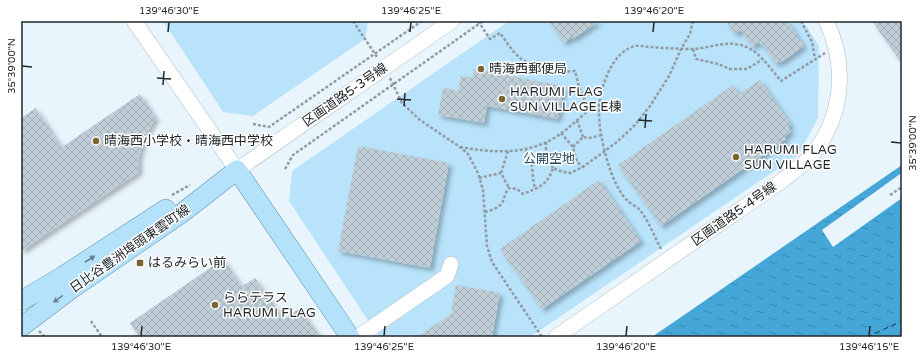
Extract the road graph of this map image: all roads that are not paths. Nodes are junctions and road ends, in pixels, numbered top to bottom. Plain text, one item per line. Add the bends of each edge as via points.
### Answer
1 (134, 21) edge
2 (452, 21) edge
3 (826, 21) edge
4 (237, 170) junction
5 (451, 264) dead end
6 (21, 301) edge
7 (21, 327) edge
8 (350, 337) edge
9 (358, 337) edge
10 (556, 337) edge

1 - 4 street
2 - 4 street, 区画道路5-3号線
3 - 10 street, 区画道路5-4号線 via 837,46 840,63 839,94 830,124 822,141 811,155 799,168
6 -> 4 main road, 日比谷豊洲埠頭東雲町線 via 175,204
4 -> 7 main road, 日比谷豊洲埠頭東雲町線 via 182,213
4 - 8 main road
5 - 9 street via 447,276

